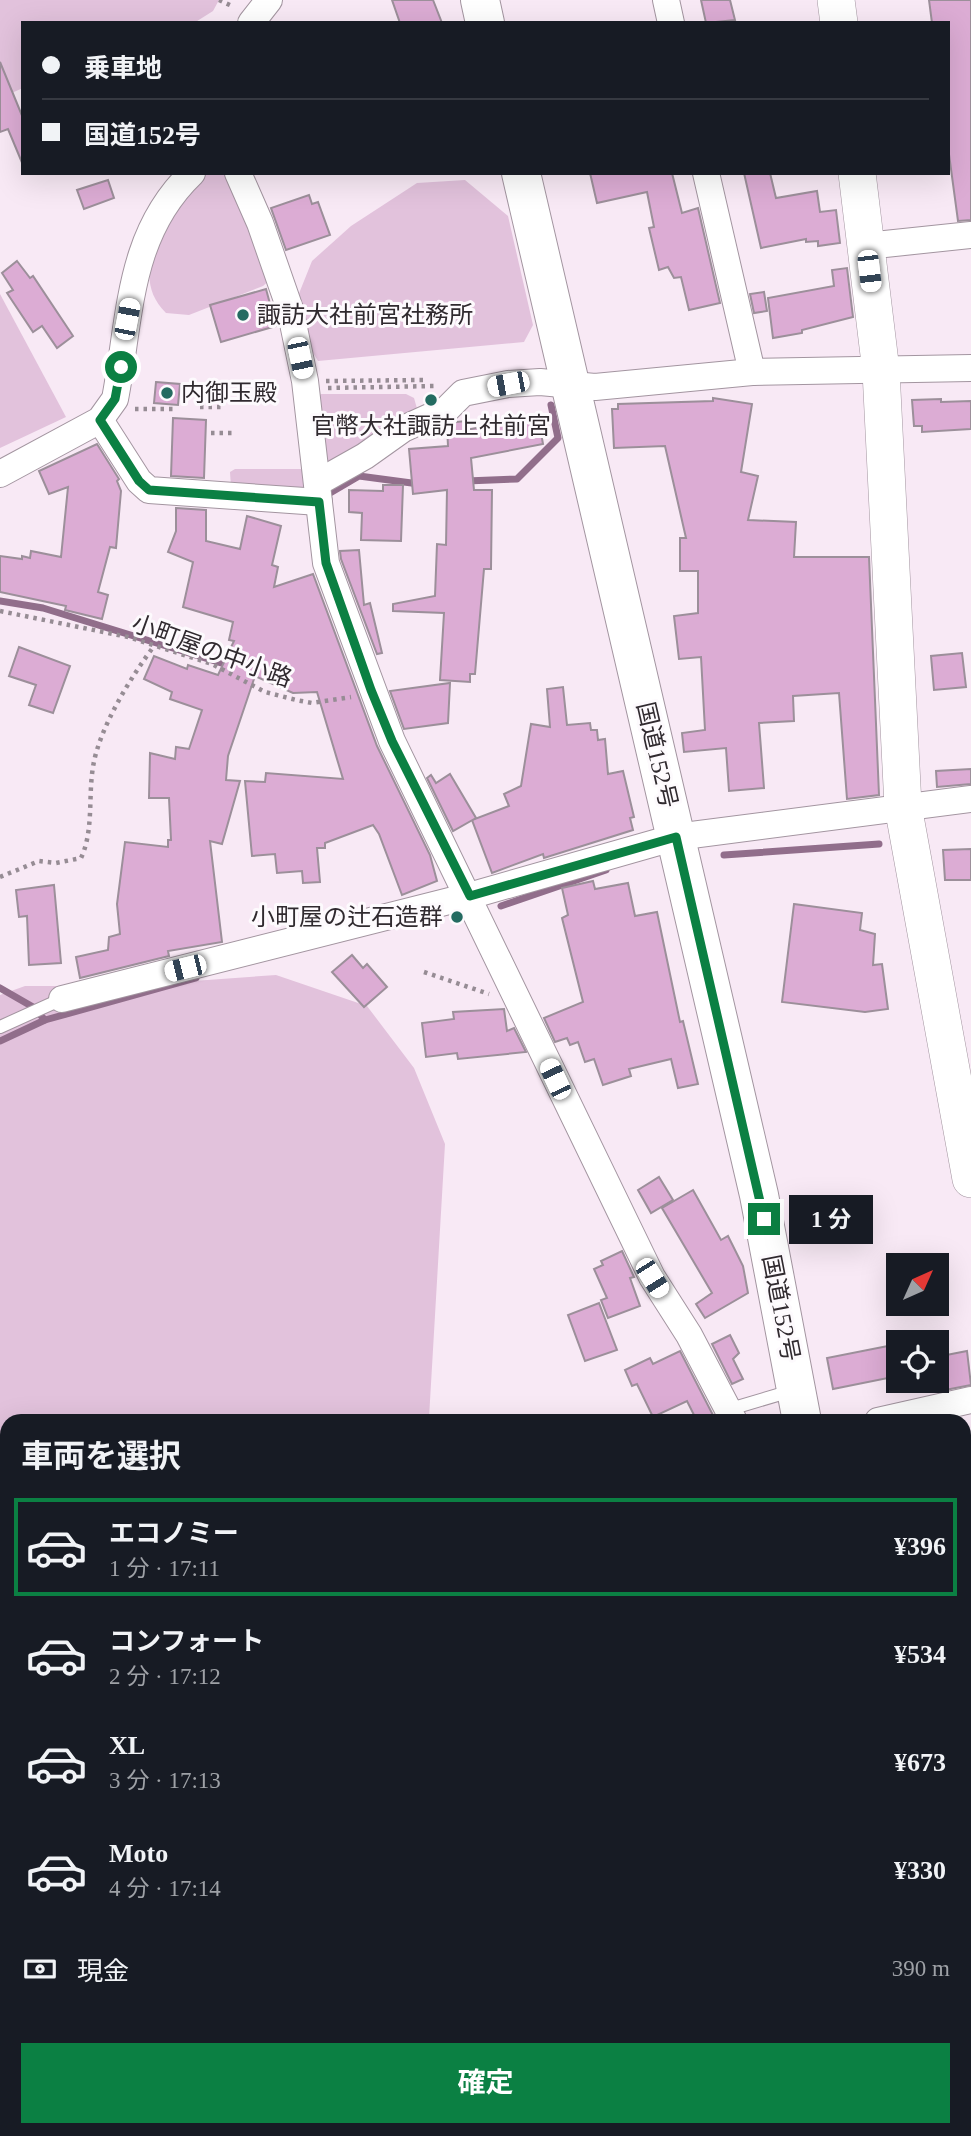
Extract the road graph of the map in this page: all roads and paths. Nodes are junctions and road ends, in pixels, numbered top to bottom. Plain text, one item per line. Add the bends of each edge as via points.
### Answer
1 (269, 0) edge
2 (480, 0) edge
3 (666, 0) edge
4 (836, 0) edge
5 (253, 21) edge
6 (485, 21) edge
7 (671, 21) edge
8 (839, 21) edge
9 (190, 175) edge
10 (239, 175) edge
11 (521, 175) edge
12 (706, 175) edge
13 (857, 175) edge
14 (971, 235) edge
15 (866, 246) junction
16 (971, 368) edge
17 (881, 371) junction
18 (752, 372) junction
19 (423, 380) dead end
20 (572, 383) junction
21 (306, 385) junction
22 (463, 393) junction
23 (222, 407) dead end
24 (201, 408) dead end
25 (173, 409) dead end
26 (105, 414) junction
27 (236, 432) dead end
28 (211, 433) dead end
29 (0, 474) edge
30 (318, 492) junction
31 (0, 611) edge
32 (155, 646) junction
33 (371, 690) junction
34 (971, 799) edge
35 (903, 806) junction
36 (676, 837) junction
37 (0, 877) edge
38 (470, 896) junction
39 (424, 972) dead end
40 (57, 1002) joint
41 (520, 1004) junction
42 (0, 1027) edge
43 (971, 1180) edge
44 (971, 1400) edge
45 (799, 1405) edge
46 (730, 1414) edge
47 (738, 1414) edge
48 (909, 1414) edge

1 - 5 street
2 - 6 main road
3 - 7 street
4 - 8 street
9 - 26 street via 166,201 139,256 115,399
10 - 21 street via 290,309
11 - 20 main road, 国道152号
12 - 18 street
13 - 15 street
14 - 15 street
15 - 17 street
16 - 17 street
17 - 18 street
17 - 35 street
18 - 20 street via 595,387
19 - 21 path
20 - 22 street via 508,384
20 - 36 main road, 国道152号
21 - 22 path via 449,386
21 - 30 street
22 - 30 street via 447,409 403,429
23 - 24 path
25 - 26 path
26 - 29 street
26 - 30 street via 139,481 149,490
27 - 28 path
30 - 33 street via 326,563
31 - 32 path, 小町屋の中小路
32 - 33 path, 小町屋の中小路 via 212,664 265,692 312,703
32 - 37 path via 135,673 99,745 93,766 89,841 81,858 39,861
33 - 38 street
34 - 35 street
35 - 36 street
35 - 43 street
36 - 38 street
36 - 45 main road, 国道152号 via 760,1195
38 - 40 street
38 - 41 street
39 - 41 path
40 - 42 lane
41 - 46 street via 652,1278 689,1335
44 - 48 street
45 - 47 lane

